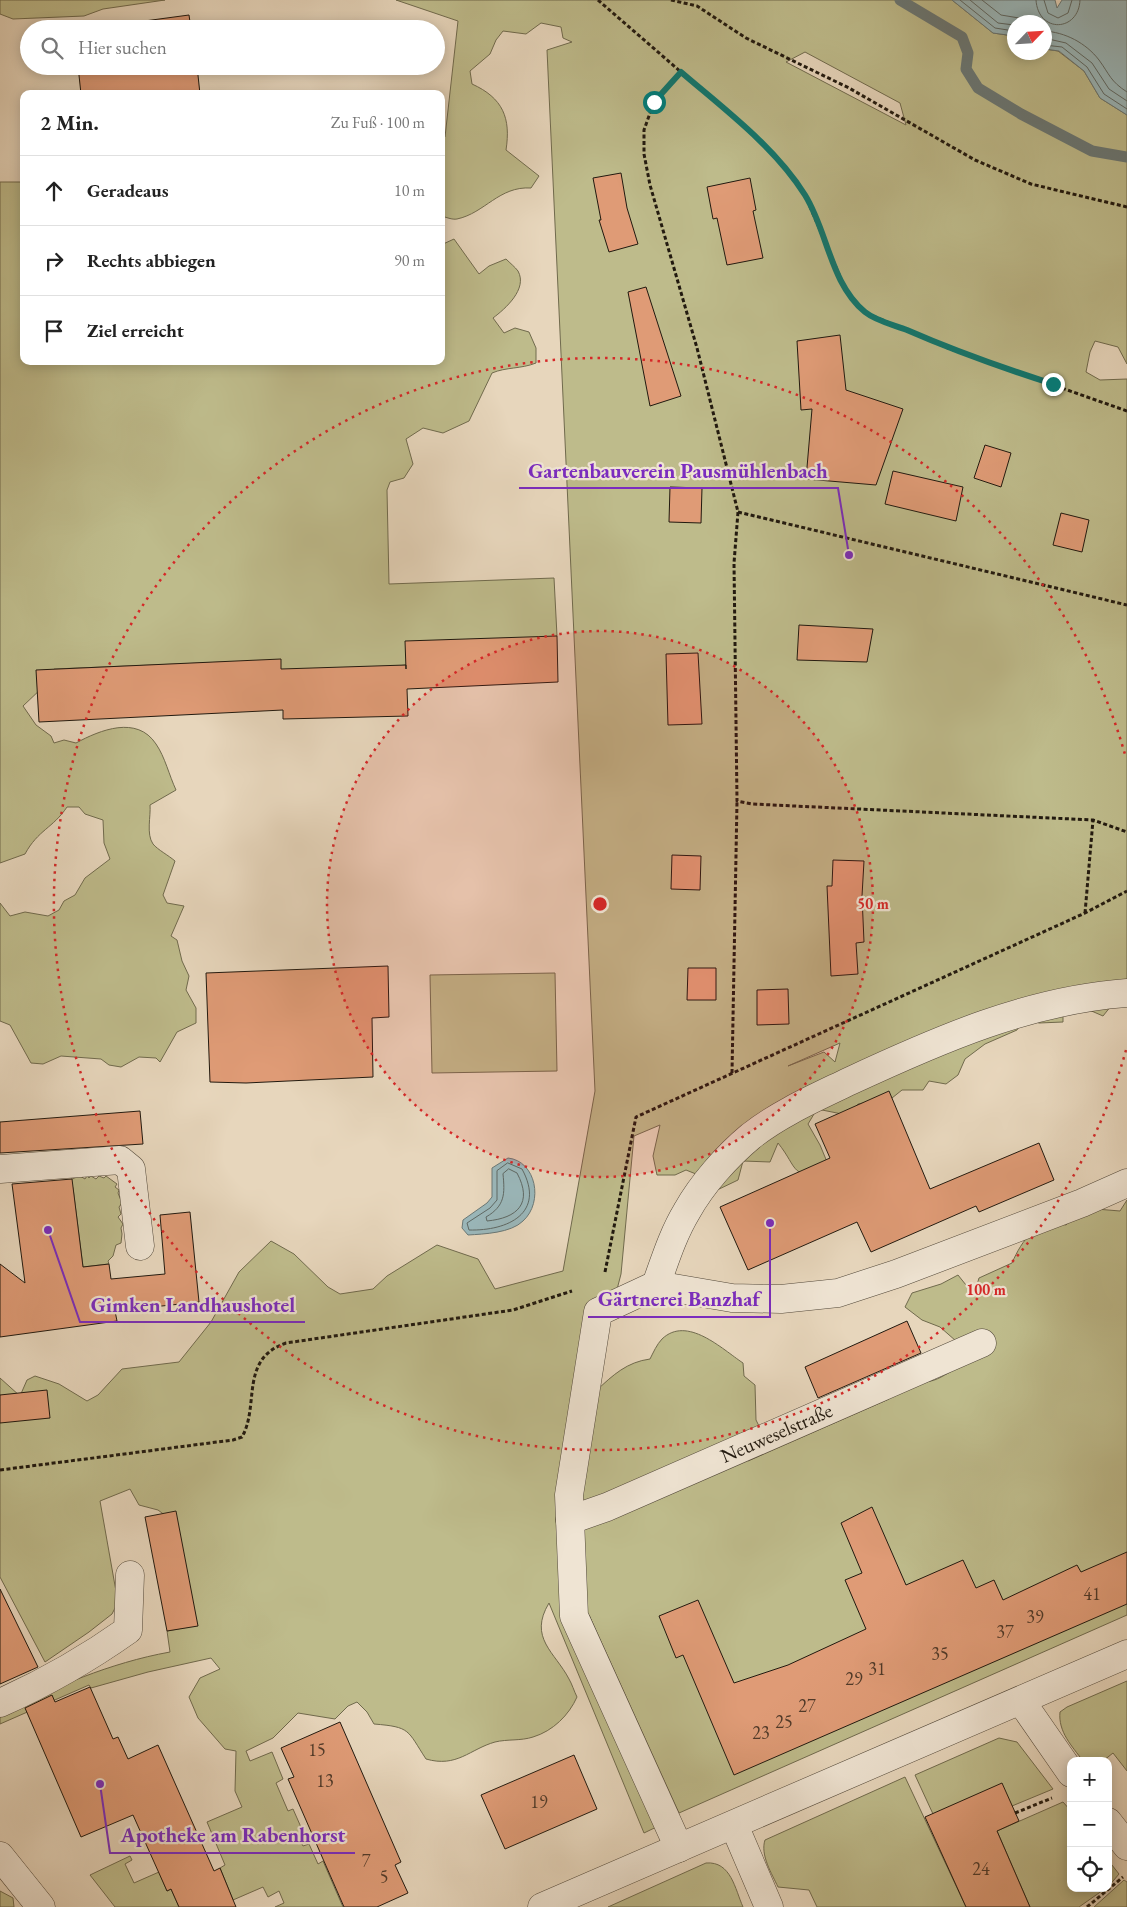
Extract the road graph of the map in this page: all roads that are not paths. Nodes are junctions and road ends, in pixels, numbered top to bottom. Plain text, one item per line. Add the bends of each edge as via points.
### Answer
1 (1127, 993) edge
2 (0, 1169) edge
3 (1127, 1183) edge
4 (140, 1246) dead end
5 (656, 1285) junction
6 (982, 1343) dead end
7 (570, 1520) junction
8 (130, 1575) dead end
9 (1127, 1654) edge
10 (1021, 1700) junction
11 (0, 1703) edge
12 (1067, 1766) edge
13 (734, 1825) junction
14 (1112, 1827) edge
15 (1127, 1846) edge
16 (679, 1848) junction
17 (0, 1856) edge
18 (0, 1883) edge
19 (30, 1907) edge
20 (41, 1907) edge
21 (542, 1907) edge
22 (769, 1907) edge

1 - 5 street via 1056,1002 995,1020 906,1055 799,1106 751,1136 716,1171 687,1211
2 - 4 street via 120,1160 131,1170
3 - 5 street via 915,1267 838,1293 781,1299 732,1298
5 - 7 street via 598,1312 569,1495
6 - 7 street, Neuweselstraße via 607,1507
7 - 16 street via 574,1616
8 - 11 street via 128,1630 90,1657
9 - 10 street
10 - 12 street
10 - 13 street
13 - 16 street
13 - 22 street
14 - 15 street
16 - 21 street
17 - 20 street
18 - 19 street

